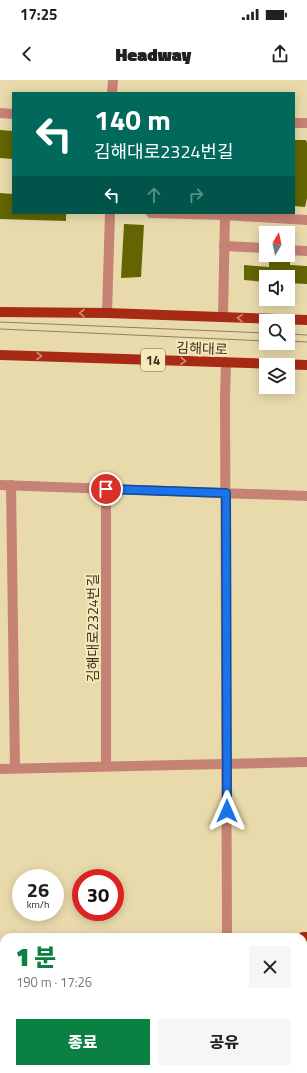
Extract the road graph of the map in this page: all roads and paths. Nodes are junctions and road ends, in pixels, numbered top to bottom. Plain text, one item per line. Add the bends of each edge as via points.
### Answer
1 (113, 80) edge
2 (112, 92) edge
3 (0, 113) edge
4 (12, 114) edge
5 (295, 123) edge
6 (307, 123) edge
7 (110, 214) edge
8 (188, 214) edge
9 (225, 215) junction
10 (307, 220) edge
11 (224, 246) junction
12 (259, 248) edge
13 (295, 250) edge
14 (307, 251) edge
15 (0, 312) edge
16 (107, 313) junction
17 (223, 317) junction
18 (307, 320) edge
19 (0, 355) edge
20 (226, 362) junction
21 (307, 365) edge
22 (0, 485) edge
23 (11, 485) junction
24 (106, 489) junction
25 (226, 493) junction
26 (307, 496) edge
27 (307, 762) edge
28 (227, 764) junction
29 (106, 766) junction
30 (0, 768) edge
31 (15, 768) junction
32 (227, 933) edge

1 - 2 street
3 - 4 street
5 - 6 street
7 - 16 street
8 - 9 street
9 - 10 street
9 - 11 street
11 - 12 street
11 - 17 street
13 - 14 street
16 -> 15 main road
16 - 17 main road
18 -> 17 main road
19 -> 20 main road, 김해대로 / 14
20 - 21 main road, 김해대로 / 14
20 - 25 street
22 - 23 street
23 - 24 street
23 - 31 street
24 - 25 street
24 - 29 street, 김해대로2324번길
25 - 26 street
25 - 28 street
27 - 28 street
28 - 29 street
28 - 32 street
29 - 31 street
30 - 31 street

